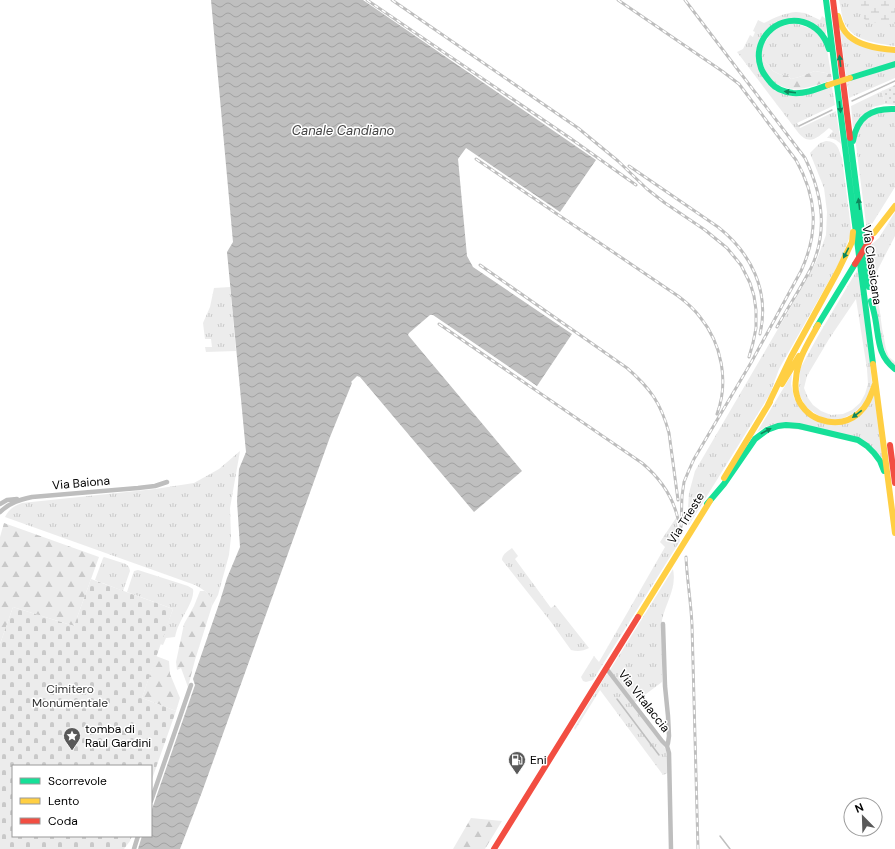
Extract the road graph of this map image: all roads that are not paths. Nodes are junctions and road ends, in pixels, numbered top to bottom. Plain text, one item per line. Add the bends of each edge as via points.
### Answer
1 (826, 0) edge
2 (834, 0) edge
3 (895, 50) edge
4 (895, 64) edge
5 (835, 69) junction
6 (895, 110) edge
7 (853, 154) junction
8 (850, 187) junction
9 (895, 199) edge
10 (895, 206) edge
11 (873, 236) junction
12 (871, 301) junction
13 (818, 325) junction
14 (895, 369) edge
15 (876, 382) junction
16 (768, 406) junction
17 (893, 481) edge
18 (167, 482) dead end
19 (32, 497) junction
20 (0, 504) edge
21 (707, 504) junction
22 (0, 512) edge
23 (895, 533) edge
24 (663, 624) dead end
25 (606, 668) junction
26 (191, 685) dead end
27 (667, 746) junction
28 (152, 798) edge
29 (138, 837) edge
30 (134, 849) edge
31 (494, 849) edge
32 (671, 849) edge

1 - 5 main road, Via Classicana
2 - 3 main road via 843,29 849,36 864,44
7 -> 2 main road, Via Classicana
4 -> 5 main road, bridge via 806,92 792,93 779,90 760,70 760,46 765,35 774,26 786,21 811,24 821,32 827,43
5 -> 8 main road, Via Classicana
6 - 7 main road via 874,111 862,119 854,134
12 -> 7 main road, Via Classicana
8 - 15 main road, Via Classicana
8 -> 16 main road via 852,242
9 - 11 main road, Via Trieste
10 - 11 main road
11 - 13 main road, Via Trieste, bridge
12 - 14 main road via 880,348 883,356
12 - 17 main road, Via Classicana
15 -> 13 main road via 865,407 843,422 825,421 806,410 796,390 796,376 798,364
13 - 16 main road, Via Trieste
15 - 17 main road, Via Classicana
16 - 21 main road, Via Trieste
21 -> 17 main road via 724,484 754,439 782,425 809,428 864,443 877,456
17 - 23 main road, Via Classicana
18 - 19 street, Via Baiona via 154,486
19 - 20 street via 7,500
19 - 22 street, Via Baiona via 9,504
21 - 25 main road, Via Trieste
24 - 27 street via 669,736
25 - 27 street, Via Vitalaccia
25 - 31 main road, Via Trieste
26 - 28 street
27 - 32 street
29 - 30 street

